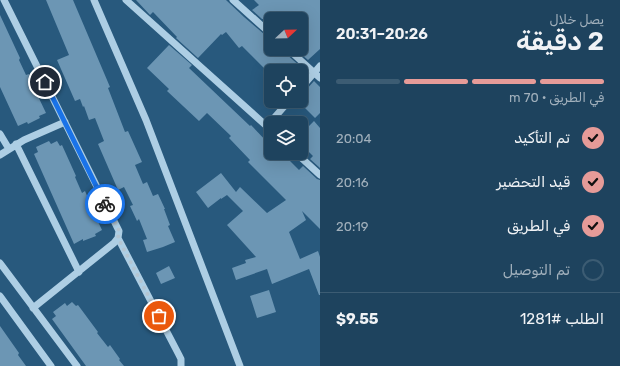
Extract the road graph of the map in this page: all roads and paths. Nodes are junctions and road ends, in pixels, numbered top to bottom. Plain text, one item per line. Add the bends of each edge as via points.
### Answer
1 (4, 0) edge
2 (94, 0) edge
3 (126, 0) edge
4 (233, 0) edge
5 (0, 2) edge
6 (264, 28) edge
7 (296, 56) edge
8 (320, 66) edge
9 (317, 75) edge
10 (308, 82) edge
11 (65, 122) junction
12 (264, 124) edge
13 (0, 134) edge
14 (16, 144) junction
15 (9, 149) junction
16 (0, 155) edge
17 (304, 160) edge
18 (320, 175) edge
19 (118, 238) junction
20 (0, 263) edge
21 (79, 272) junction
22 (0, 296) edge
23 (33, 308) junction
24 (51, 366) edge
25 (77, 366) edge
26 (181, 366) edge
27 (240, 366) edge

1 - 5 street
1 - 11 street
2 - 27 street via 146,120
3 - 12 street
4 - 6 street
7 - 9 street
8 - 9 street
9 - 10 street
11 - 14 street
11 - 19 street via 118,228
13 - 15 street
14 - 15 street
14 - 21 street
15 - 16 street
17 - 18 street
19 - 21 street
19 - 26 street via 181,359
20 - 23 street
21 - 23 street
22 - 24 street
23 - 25 street

